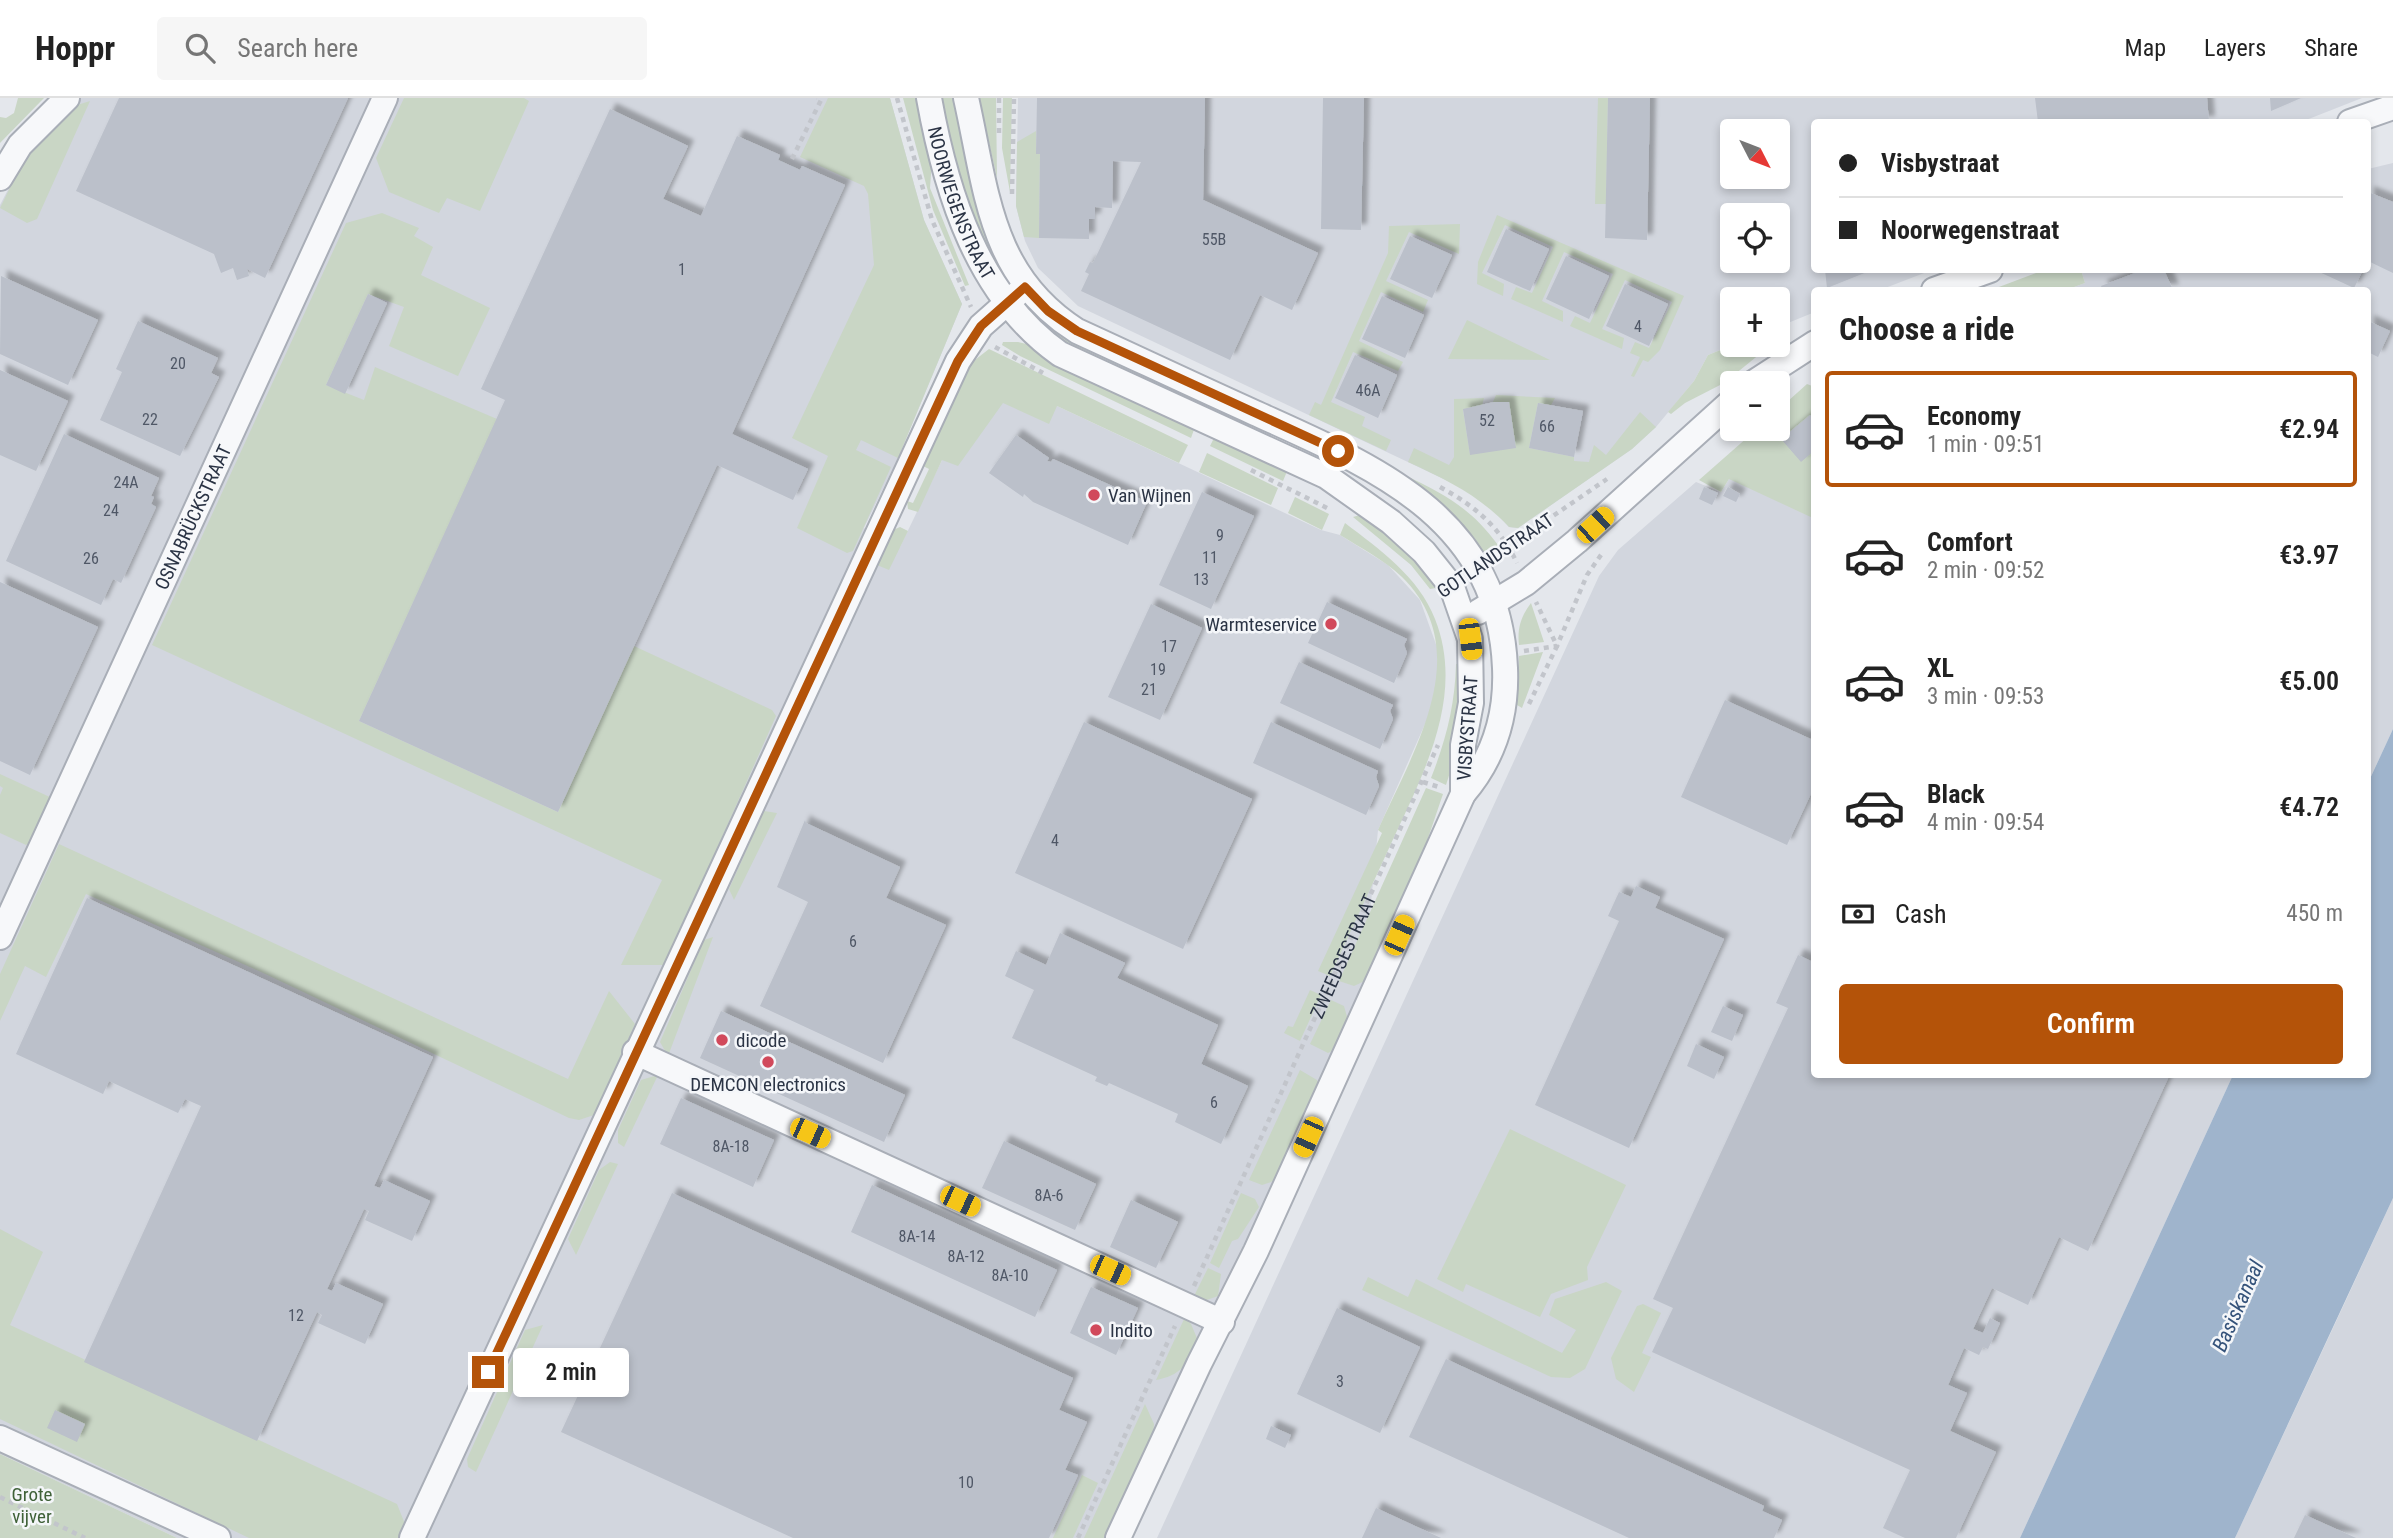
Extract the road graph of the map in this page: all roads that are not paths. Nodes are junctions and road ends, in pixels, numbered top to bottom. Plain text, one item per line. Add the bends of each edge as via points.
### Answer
1 (67, 98) edge
2 (385, 98) edge
3 (929, 98) edge
4 (966, 98) edge
5 (2393, 107) edge
6 (2359, 119) edge
7 (2393, 125) edge
8 (2371, 130) edge
9 (0, 178) edge
10 (1982, 273) edge
11 (1025, 287) junction
12 (1942, 287) edge
13 (1005, 304) junction
14 (1811, 346) edge
15 (1772, 371) edge
16 (1720, 412) edge
17 (1493, 605) junction
18 (1465, 619) junction
19 (1462, 794) junction
20 (0, 937) edge
21 (635, 1052) junction
22 (1222, 1322) junction
23 (0, 1438) edge
24 (218, 1538) edge
25 (412, 1538) edge
26 (1118, 1538) edge

1 - 9 street via 20,145
2 - 20 street, OSNABRÜCKSTRAAT
3 - 13 street, NOORWEGENSTRAAT via 966,228 982,269
4 - 11 street, NOORWEGENSTRAAT via 994,222 1007,261
5 - 6 street
7 - 8 street
10 - 12 street
11 - 13 street, NOORWEGENSTRAAT
11 - 17 street, VISBYSTRAAT via 1077,331 1360,461 1398,483 1443,522 1478,568
13 - 18 street, VISBYSTRAAT via 1060,354 1307,466 1358,496 1424,552 1452,587
13 - 21 street, NOORWEGENSTRAAT via 981,326 958,361
14 - 15 street
16 - 17 street, GOTLANDSTRAAT via 1577,541
17 - 18 street, GOTLANDSTRAAT
17 - 19 street, VISBYSTRAAT via 1505,654 1500,723 1480,774
18 - 19 street, VISBYSTRAAT via 1472,668
19 - 22 street
21 - 22 street
21 - 25 street, NOORWEGENSTRAAT
22 - 26 street
23 - 24 street

